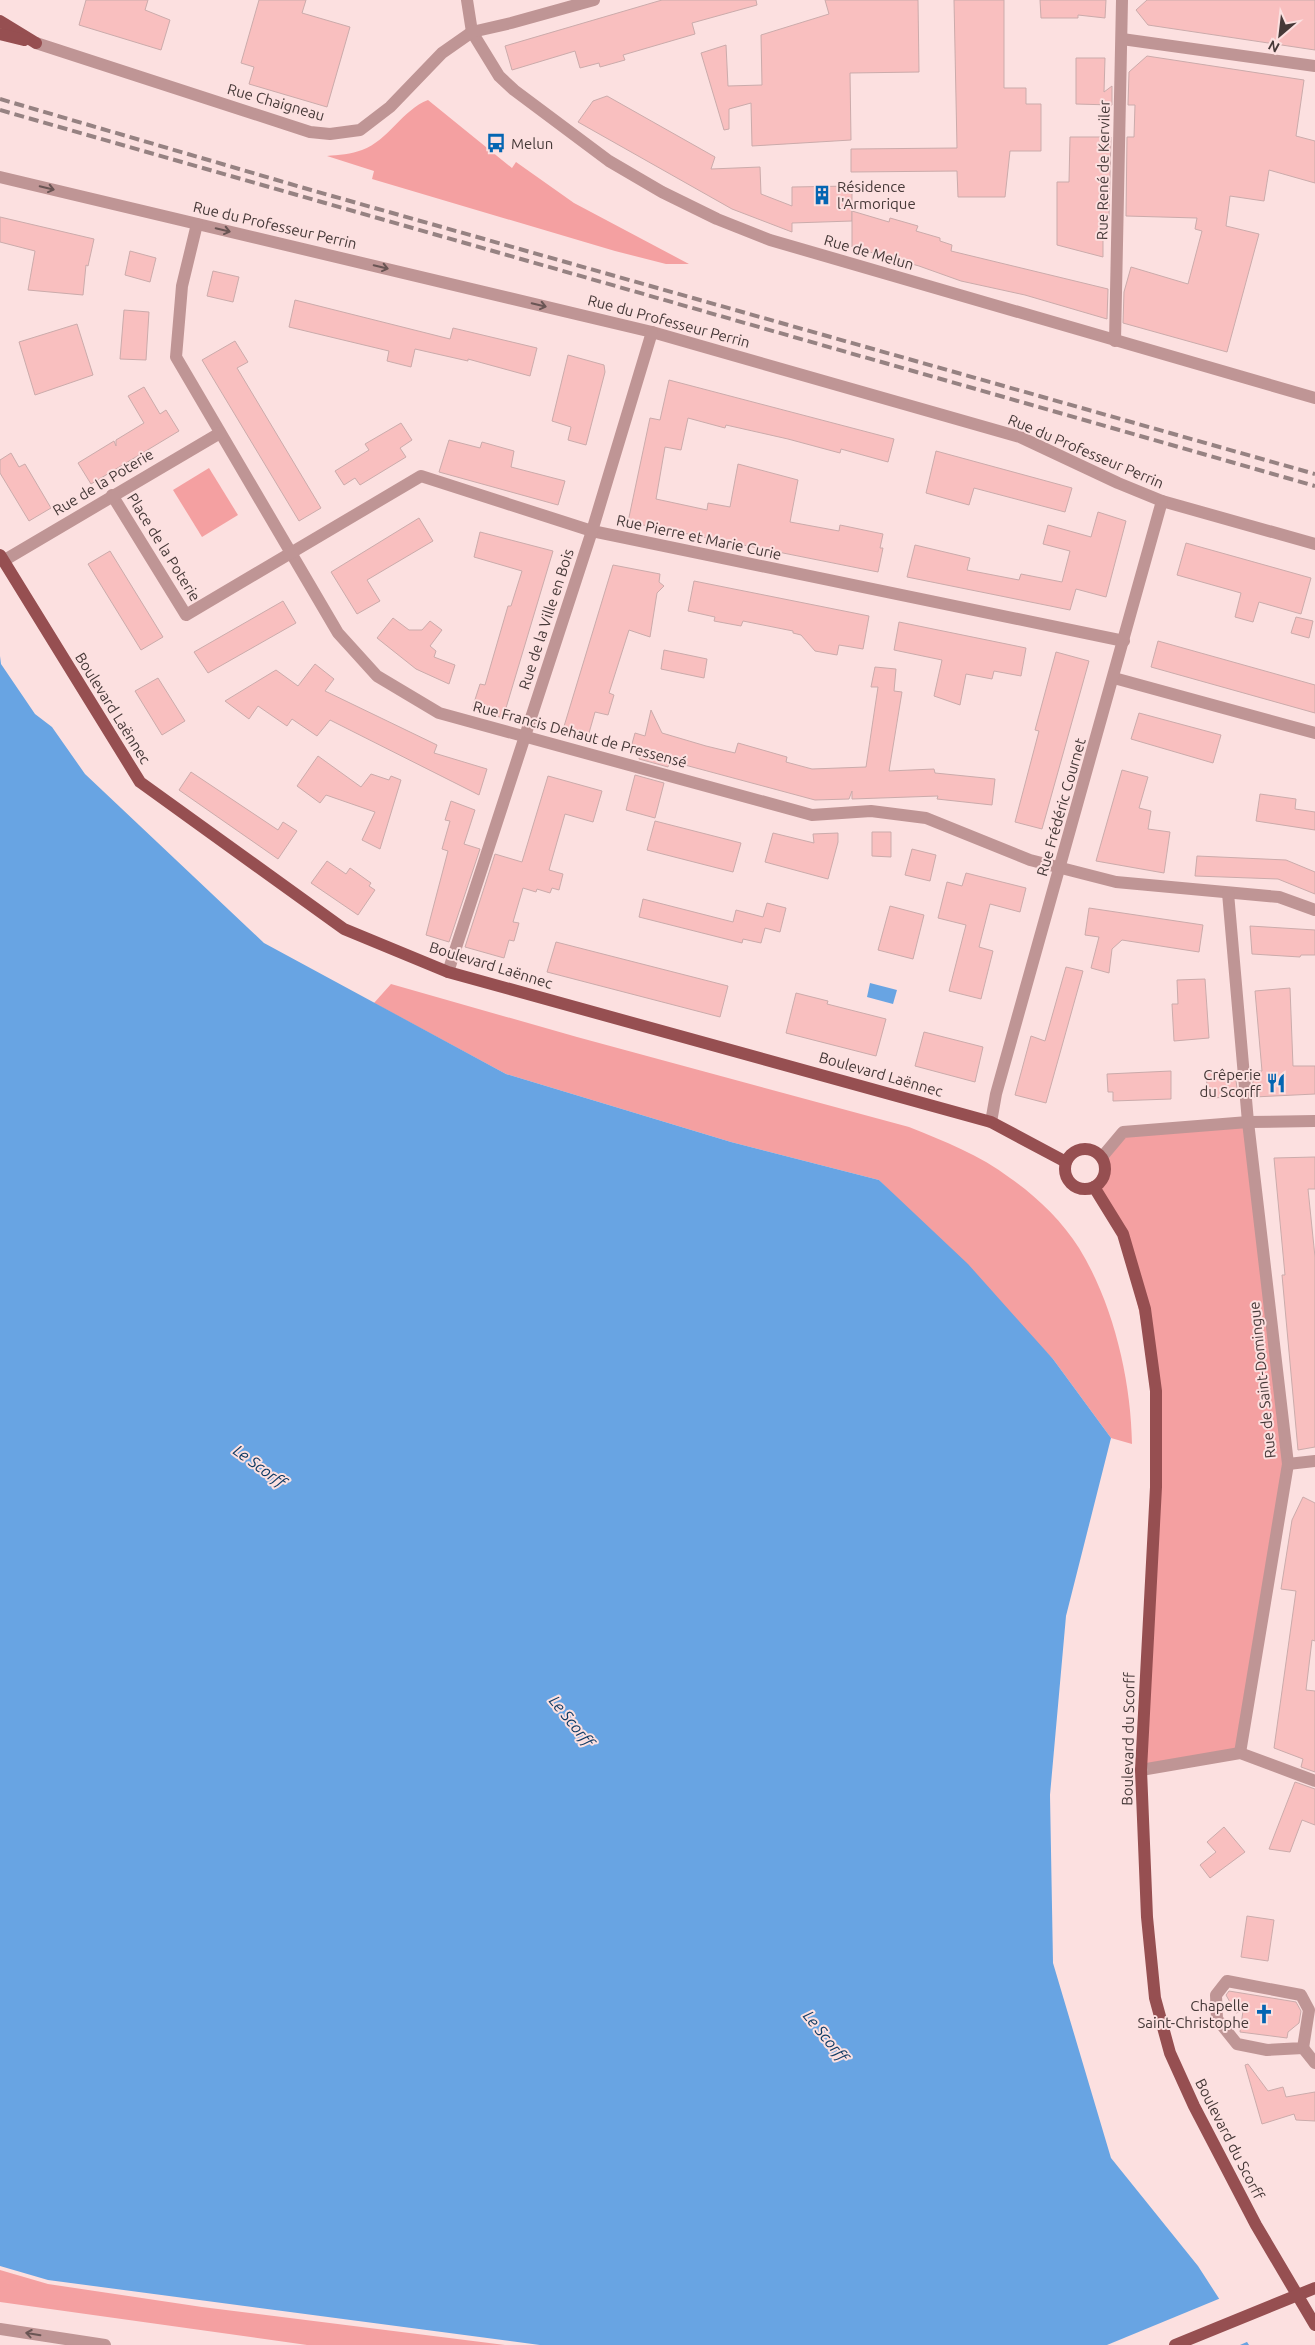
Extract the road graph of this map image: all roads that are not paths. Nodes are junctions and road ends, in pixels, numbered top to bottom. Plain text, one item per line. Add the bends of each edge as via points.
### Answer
1 (467, 0) edge
2 (594, 0) edge
3 (1122, 0) edge
4 (0, 21) edge
5 (472, 32) junction
6 (0, 34) edge
7 (1122, 39) junction
8 (36, 43) junction
9 (1315, 66) edge
10 (0, 177) edge
11 (197, 224) junction
12 (652, 332) junction
13 (1115, 341) junction
14 (1315, 398) edge
15 (220, 432) junction
16 (112, 495) junction
17 (1162, 501) junction
18 (592, 531) junction
19 (1315, 544) edge
20 (291, 553) junction
21 (2, 558) edge
22 (1124, 641) junction
23 (1114, 678) junction
24 (1315, 734) edge
25 (525, 737) junction
26 (1061, 868) junction
27 (1228, 893) junction
28 (1315, 910) edge
29 (448, 972) junction
30 (1315, 1121) edge
31 (991, 1122) junction
32 (1248, 1122) junction
33 (1102, 1158) junction
34 (1066, 1162) junction
35 (1094, 1187) junction
36 (1315, 1461) edge
37 (1288, 1464) junction
38 (1240, 1753) junction
39 (1141, 1770) junction
40 (1315, 1781) edge
41 (1303, 2048) junction
42 (1315, 2064) edge
43 (1315, 2288) edge
44 (1315, 2325) edge
45 (0, 2328) edge
46 (106, 2345) edge
47 (1175, 2345) edge

1 - 5 street
2 - 5 street, Rue Chaigneau
3 - 7 street, Rue René de Kerviler
4 - 8 main road, Rue Chaigneau
5 - 8 street, Rue Chaigneau via 442,53 375,120 347,134 310,132
5 - 13 street, Rue de Melun via 499,76 514,90 609,161 717,219 770,240
6 - 8 main road, Rue Chaigneau
7 - 9 street
7 - 13 street, Rue René de Kerviler
10 -> 11 street, Rue du Professeur Perrin
11 -> 12 street, Rue du Professeur Perrin
11 - 15 street, Rue Francis Dehaut de Pressensé via 182,286 176,357
12 - 17 street, Rue du Professeur Perrin via 1020,437
12 - 18 street, Rue de la Ville en Bois
13 - 14 street, Rue de Melun
15 - 16 street, Rue de la Poterie
15 - 20 street, Rue Francis Dehaut de Pressensé
16 - 20 street, Place de la Poterie via 186,615
16 - 21 street, Rue de la Poterie
17 - 19 street, Rue du Professeur Perrin
17 - 22 street, Rue Frédéric Cournet
18 - 20 street, Rue Pierre et Marie Curie via 421,476
18 - 22 street, Rue Pierre et Marie Curie
18 - 25 street, Rue de la Ville en Bois
20 - 25 street, Rue Francis Dehaut de Pressensé via 338,633 377,676 440,713
21 - 29 main road, Boulevard Laënnec via 140,782 344,930
22 - 23 street, Rue Frédéric Cournet
23 - 24 street
23 - 26 street, Rue Frédéric Cournet
25 - 26 street, Rue Francis Dehaut de Pressensé via 812,814 871,811 926,818 1030,860
25 - 29 street, Rue de la Ville en Bois
26 - 27 street, Rue Francis Dehaut de Pressensé via 1116,882
26 - 31 street, Rue Frédéric Cournet via 996,1094
27 - 28 street, Rue Francis Dehaut de Pressensé via 1279,897
27 - 32 street, Rue de Saint-Domingue
29 - 31 main road, Boulevard Laënnec
30 - 32 street
31 - 34 main road, Boulevard Laënnec
32 - 33 street via 1123,1132
32 - 37 street, Rue de Saint-Domingue
33 - 34 main road via 1096,1152 1082,1149
33 - 35 main road via 1105,1174
34 - 35 main road via 1068,1181 1075,1187
35 - 39 main road, Boulevard du Scorff via 1123,1234 1145,1309 1156,1391 1156,1487
36 - 37 street
37 - 38 street, Rue de Saint-Domingue
38 - 39 street
38 - 40 street
39 - 44 main road, Boulevard du Scorff via 1147,1916 1155,1998 1170,2053 1256,2225
41 - 41 street via 1309,2010 1301,1995 1227,1981 1216,1995 1217,2019 1238,2044 1267,2050
41 - 42 street
43 - 47 main road, bridge
46 -> 45 street

